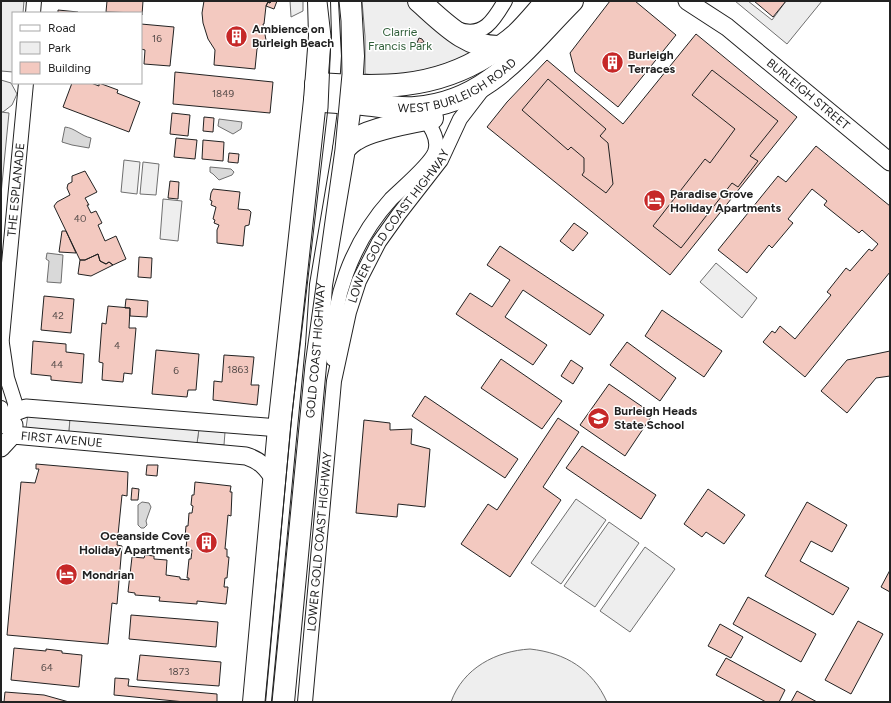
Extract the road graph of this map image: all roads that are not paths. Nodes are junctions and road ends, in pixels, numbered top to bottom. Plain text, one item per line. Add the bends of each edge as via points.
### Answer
1 (34, 1) edge
2 (319, 1) edge
3 (350, 1) edge
4 (419, 1) edge
5 (505, 1) edge
6 (547, 1) edge
7 (572, 1) edge
8 (687, 1) edge
9 (701, 1) edge
10 (33, 12) edge
11 (442, 21) junction
12 (727, 27) junction
13 (500, 47) junction
14 (488, 83) junction
15 (26, 84) edge
16 (316, 92) junction
17 (350, 95) junction
18 (421, 114) junction
19 (344, 149) junction
20 (435, 161) junction
21 (890, 162) edge
22 (385, 233) junction
23 (364, 237) junction
24 (2, 346) edge
25 (334, 381) junction
26 (7, 420) edge
27 (279, 428) junction
28 (1, 448) edge
29 (275, 481) junction
30 (254, 702) edge
31 (283, 702) edge
32 (305, 702) edge

1 - 10 street
2 - 16 main road via 320,36
3 - 17 main road, GOLD COAST HIGHWAY via 353,56
4 - 11 main road
5 - 11 street via 493,20 477,30 461,30
6 - 13 main road, WEST BURLEIGH ROAD via 519,32
7 - 14 main road, WEST BURLEIGH ROAD via 520,57
8 - 12 street, BURLEIGH STREET
9 - 12 street, BURLEIGH STREET
11 - 13 main road via 473,43
12 - 21 street, BURLEIGH STREET
13 - 17 main road, WEST BURLEIGH ROAD via 470,65 432,80
14 - 18 main road, WEST BURLEIGH ROAD via 458,107 441,115
14 - 20 street, LOWER GOLD COAST HIGHWAY via 460,119 448,149
15 - 24 street, THE ESPLANADE
16 - 17 main road, WEST BURLEIGH ROAD
16 - 27 main road
17 - 18 main road, WEST BURLEIGH ROAD
17 - 19 main road, GOLD COAST HIGHWAY
18 - 19 main road via 356,139
18 - 20 street, LOWER GOLD COAST HIGHWAY via 436,141
19 - 31 main road, GOLD COAST HIGHWAY via 321,284
20 - 22 street, LOWER GOLD COAST HIGHWAY
20 - 23 street, LOWER GOLD COAST HIGHWAY via 387,204
22 - 23 street via 377,232
22 - 25 street, LOWER GOLD COAST HIGHWAY via 365,267 354,296
23 - 25 street, LOWER GOLD COAST HIGHWAY via 351,262 338,300 332,345
24 - 26 street, THE ESPLANADE via 7,378 15,403
25 - 32 street, LOWER GOLD COAST HIGHWAY
26 - 27 street, FIRST AVENUE via 26,408
26 - 28 street
26 - 29 street, FIRST AVENUE via 246,456 265,466
27 - 29 main road
29 - 30 main road

